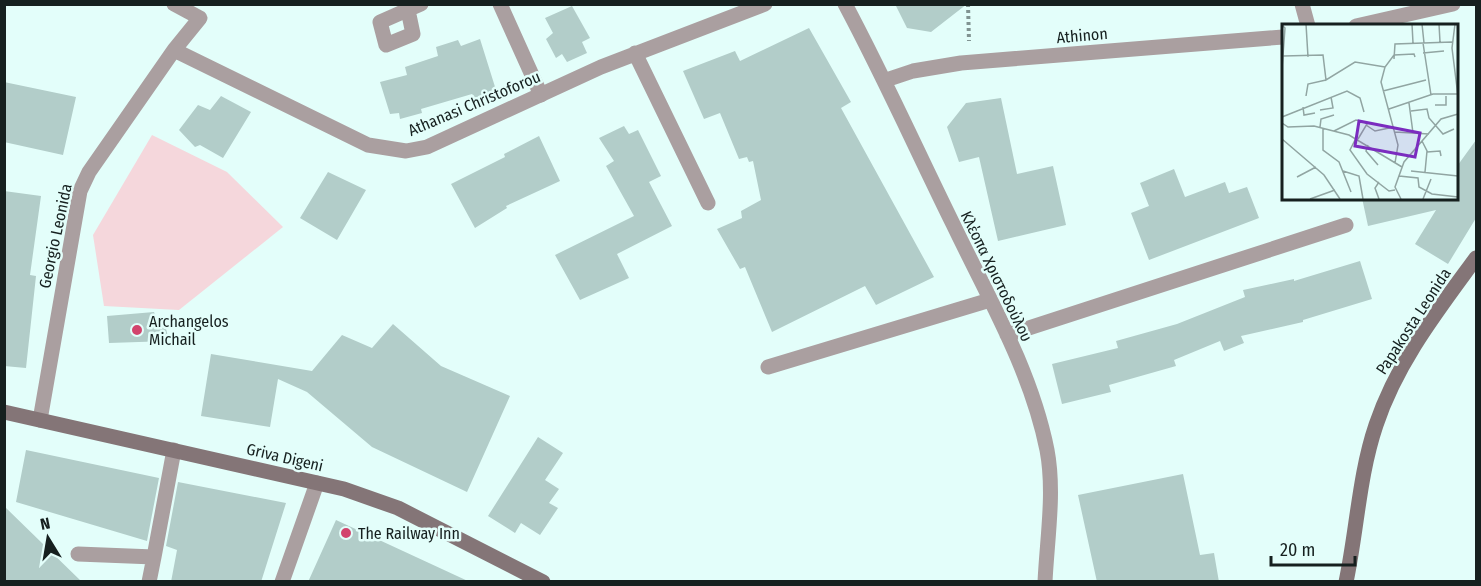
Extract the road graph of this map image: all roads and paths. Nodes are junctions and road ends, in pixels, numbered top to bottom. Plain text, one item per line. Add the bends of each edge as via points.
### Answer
1 (174, 4) edge
2 (500, 4) edge
3 (765, 4) edge
4 (845, 4) edge
5 (968, 4) edge
6 (1302, 4) edge
7 (1453, 4) edge
8 (1307, 24) edge
9 (1365, 24) edge
10 (1282, 37) edge
11 (174, 50) junction
12 (635, 53) junction
13 (969, 62) junction
14 (886, 80) junction
15 (541, 95) junction
16 (708, 202) dead end
17 (1346, 225) dead end
18 (1476, 258) edge
19 (990, 300) junction
20 (1007, 335) junction
21 (768, 367) dead end
22 (4, 412) edge
23 (40, 420) junction
24 (174, 450) junction
25 (317, 483) junction
26 (78, 554) dead end
27 (154, 557) junction
28 (149, 582) edge
29 (282, 582) edge
30 (543, 582) edge
31 (1045, 582) edge
32 (1346, 582) edge

1 - 11 street via 200,18
2 - 15 street
3 - 12 street, Athanasi Christoforou
4 - 14 street, Κλέοπα Χριστοδούλου
5 - 13 path
6 - 8 street
7 - 9 street
10 - 13 street, Athinon
11 - 15 street, Athanasi Christoforou via 368,145 386,150 427,147
11 - 23 street, Georgio Leonida via 88,172 80,191
12 - 15 street, Athanasi Christoforou
12 - 16 street
13 - 14 street, Athinon
14 - 19 street, Κλέοπα Χριστοδούλου
17 - 20 street
18 - 32 main road, Papakosta Leonida via 1433,316 1391,388 1376,426
19 - 20 street, Κλέοπα Χριστοδούλου
19 - 21 street
20 - 31 street, Κλέοπα Χριστοδούλου via 1039,418 1047,452 1050,489
22 - 23 main road, Griva Digeni
23 - 24 main road, Griva Digeni
24 - 25 main road, Griva Digeni
24 - 27 street
25 - 29 street
25 - 30 main road, Griva Digeni via 398,508
26 - 27 street
27 - 28 street

